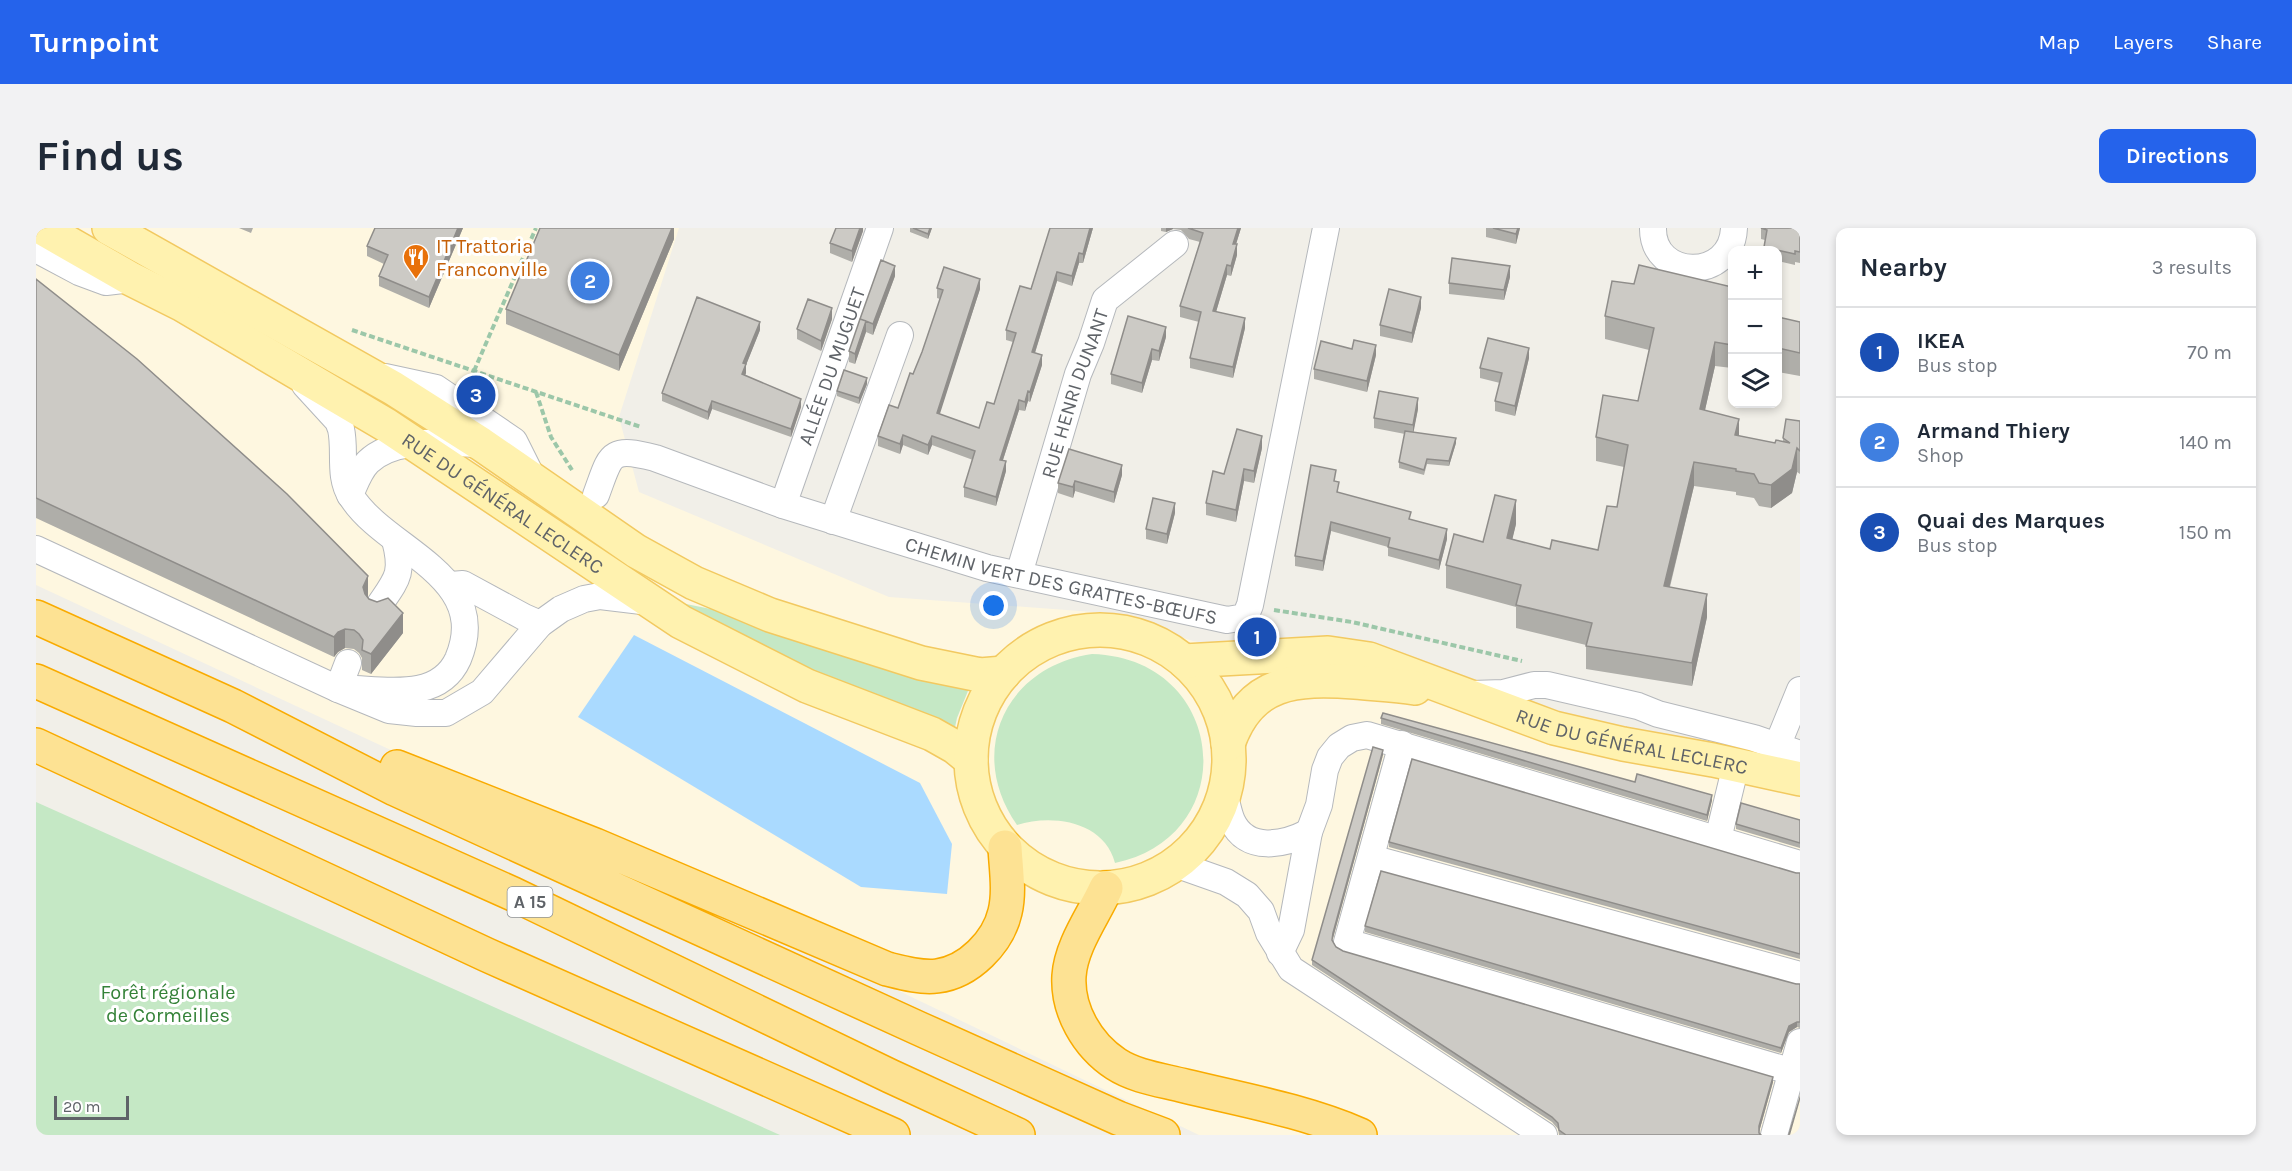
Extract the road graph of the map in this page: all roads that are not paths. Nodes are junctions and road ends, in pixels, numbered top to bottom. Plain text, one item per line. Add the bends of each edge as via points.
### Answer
1 (42, 228) edge
2 (109, 228) edge
3 (880, 228) edge
4 (1326, 228) edge
5 (1653, 228) edge
6 (1734, 228) edge
7 (1175, 244) dead end
8 (36, 249) edge
9 (131, 279) junction
10 (900, 335) dead end
11 (288, 368) junction
12 (361, 372) junction
13 (413, 443) junction
14 (481, 444) junction
15 (534, 482) junction
16 (350, 495) junction
17 (596, 495) road end
18 (783, 505) junction
19 (833, 521) junction
20 (395, 540) junction
21 (36, 549) edge
22 (1019, 574) junction
23 (451, 585) junction
24 (651, 602) junction
25 (378, 606) edge
26 (36, 617) edge
27 (540, 624) junction
28 (1184, 661) junction
29 (348, 663) dead end
30 (1004, 673) junction
31 (36, 681) edge
32 (338, 688) junction
33 (1800, 690) edge
34 (1468, 694) junction
35 (232, 706) junction
36 (1228, 744) junction
37 (1402, 744) junction
38 (36, 745) edge
39 (971, 760) junction
40 (1787, 763) edge
41 (1736, 765) junction
42 (1224, 794) junction
43 (1319, 805) junction
44 (1310, 832) junction
45 (1718, 839) junction
46 (1005, 847) junction
47 (1800, 857) edge
48 (1371, 858) junction
49 (1175, 864) junction
50 (1800, 864) edge
51 (1106, 888) junction
52 (1285, 961) junction
53 (1800, 975) edge
54 (1800, 1042) edge
55 (1800, 1074) edge
56 (893, 1135) edge
57 (1018, 1135) edge
58 (1163, 1135) edge
59 (1360, 1135) edge
60 (1519, 1135) edge
61 (1544, 1135) edge
62 (1774, 1135) edge

1 - 9 main road, RUE DU GÉNÉRAL LECLERC
2 - 12 main road, RUE DU GÉNÉRAL LECLERC
3 - 18 street, ALLÉE DU MUGUET
4 - 22 street, CHEMIN VERT DES GRATTES-BŒUFS via 1245,617 1227,620
5 - 6 street via 1656,246 1664,257 1687,268 1700,268 1722,257
7 - 22 street, RUE HENRI DUNANT via 1105,300 1077,374
8 - 9 street via 106,282
9 - 11 main road, RUE DU GÉNÉRAL LECLERC via 183,305
10 - 19 street
11 - 13 main road, RUE DU GÉNÉRAL LECLERC
11 - 16 street via 338,422
12 - 14 main road, RUE DU GÉNÉRAL LECLERC
12 - 15 street via 436,388 514,441
13 - 14 street
13 - 16 street via 378,455 368,463
13 - 24 main road, RUE DU GÉNÉRAL LECLERC
14 - 15 main road, RUE DU GÉNÉRAL LECLERC
15 - 30 main road, RUE DU GÉNÉRAL LECLERC via 636,551 730,599 921,663 980,675
16 - 20 street
17 - 18 street, CHEMIN VERT DES GRATTES-BŒUFS via 609,459 621,452 655,458
18 - 19 street, CHEMIN VERT DES GRATTES-BŒUFS
19 - 22 street, CHEMIN VERT DES GRATTES-BŒUFS
20 - 23 street
20 - 25 street via 400,572
21 - 32 street
23 - 27 street via 463,584
23 - 32 street via 465,628 457,660 448,674 436,683 403,692
24 - 27 street via 584,598
24 - 39 main road, RUE DU GÉNÉRAL LECLERC via 681,622 807,686 932,734
26 - 35 highway
27 - 32 street via 482,692 446,713 390,710
28 - 30 main road via 1141,637 1092,631 1044,643
28 - 34 main road, RUE DU GÉNÉRAL LECLERC via 1328,653 1369,659
28 - 36 main road via 1214,699
29 - 32 street
30 - 39 main road via 976,723
31 - 57 highway, A 15 via 513,894
33 - 40 street
34 - 36 main road, RUE DU GÉNÉRAL LECLERC via 1316,679 1298,682 1272,690 1248,707
34 - 40 street via 1547,685 1755,738
34 - 41 main road, RUE DU GÉNÉRAL LECLERC via 1554,728
35 - 46 highway via 424,777 887,969 912,975 938,976 964,966 999,932 1008,893
35 - 58 highway via 416,798 1118,1118
36 - 42 main road
37 - 43 street via 1367,735 1338,746 1325,770
37 - 45 street
37 - 48 street
38 - 56 highway via 488,955
39 - 46 main road via 972,780 984,816
40 - 41 main road, RUE DU GÉNÉRAL LECLERC
41 - 45 street
42 - 44 street via 1236,828 1259,843 1292,841
42 - 49 main road via 1206,833
43 - 44 street
43 - 47 street via 1312,783 1312,765 1320,746 1350,723 1371,722 1392,728 1409,739
44 - 52 street
45 - 50 street
46 - 51 main road via 1051,878 1083,887
48 - 53 street
48 - 55 street via 1347,942
49 - 51 main road via 1130,885
49 - 52 street via 1226,882 1247,895 1261,911
51 - 59 highway via 1079,943 1069,974 1072,1006 1079,1023 1101,1052 1130,1072 1279,1109
52 - 60 street via 1296,986
52 - 61 street
54 - 62 street

